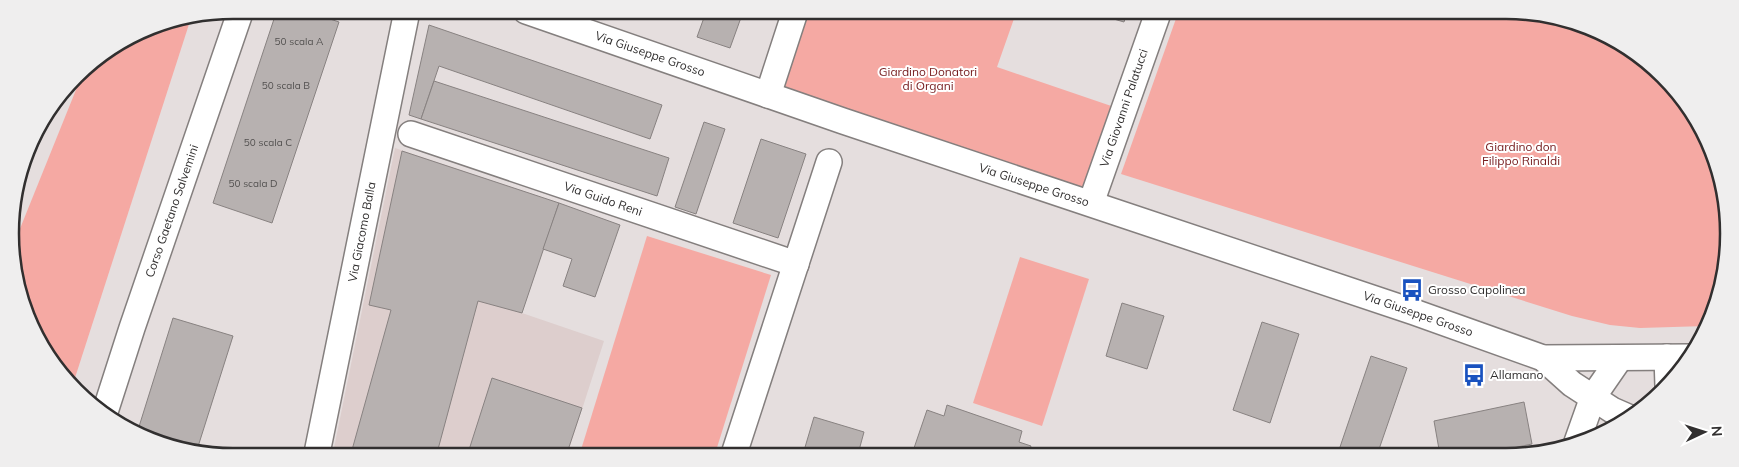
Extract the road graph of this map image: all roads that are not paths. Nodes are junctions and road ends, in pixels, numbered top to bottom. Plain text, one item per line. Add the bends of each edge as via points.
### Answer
1 (238, 19) edge
2 (405, 19) edge
3 (549, 19) edge
4 (793, 19) edge
5 (1156, 19) edge
6 (768, 95) junction
7 (411, 134) dead end
8 (829, 162) dead end
9 (1091, 203) junction
10 (796, 264) junction
11 (1679, 357) edge
12 (1542, 358) junction
13 (1620, 358) junction
14 (1593, 397) junction
15 (106, 406) edge
16 (1622, 414) edge
17 (1579, 435) edge
18 (318, 448) edge
19 (736, 448) edge

1 - 15 street, Corso Gaetano Salvemini
2 - 18 street, Via Giacomo Balla
3 - 6 street, Via Giuseppe Grosso
4 - 6 street
5 - 9 street, Via Giovanni Palatucci
6 - 9 street, Via Giuseppe Grosso
7 - 10 street, Via Guido Reni
8 - 10 street
9 - 12 street, Via Giuseppe Grosso
10 - 19 street
11 - 13 street, Via Giuseppe Grosso
12 - 13 street, Via Giuseppe Grosso
12 - 14 street, Via Giuseppe Grosso
13 - 14 street
14 - 16 street, Via Giuseppe Grosso
14 - 17 street

